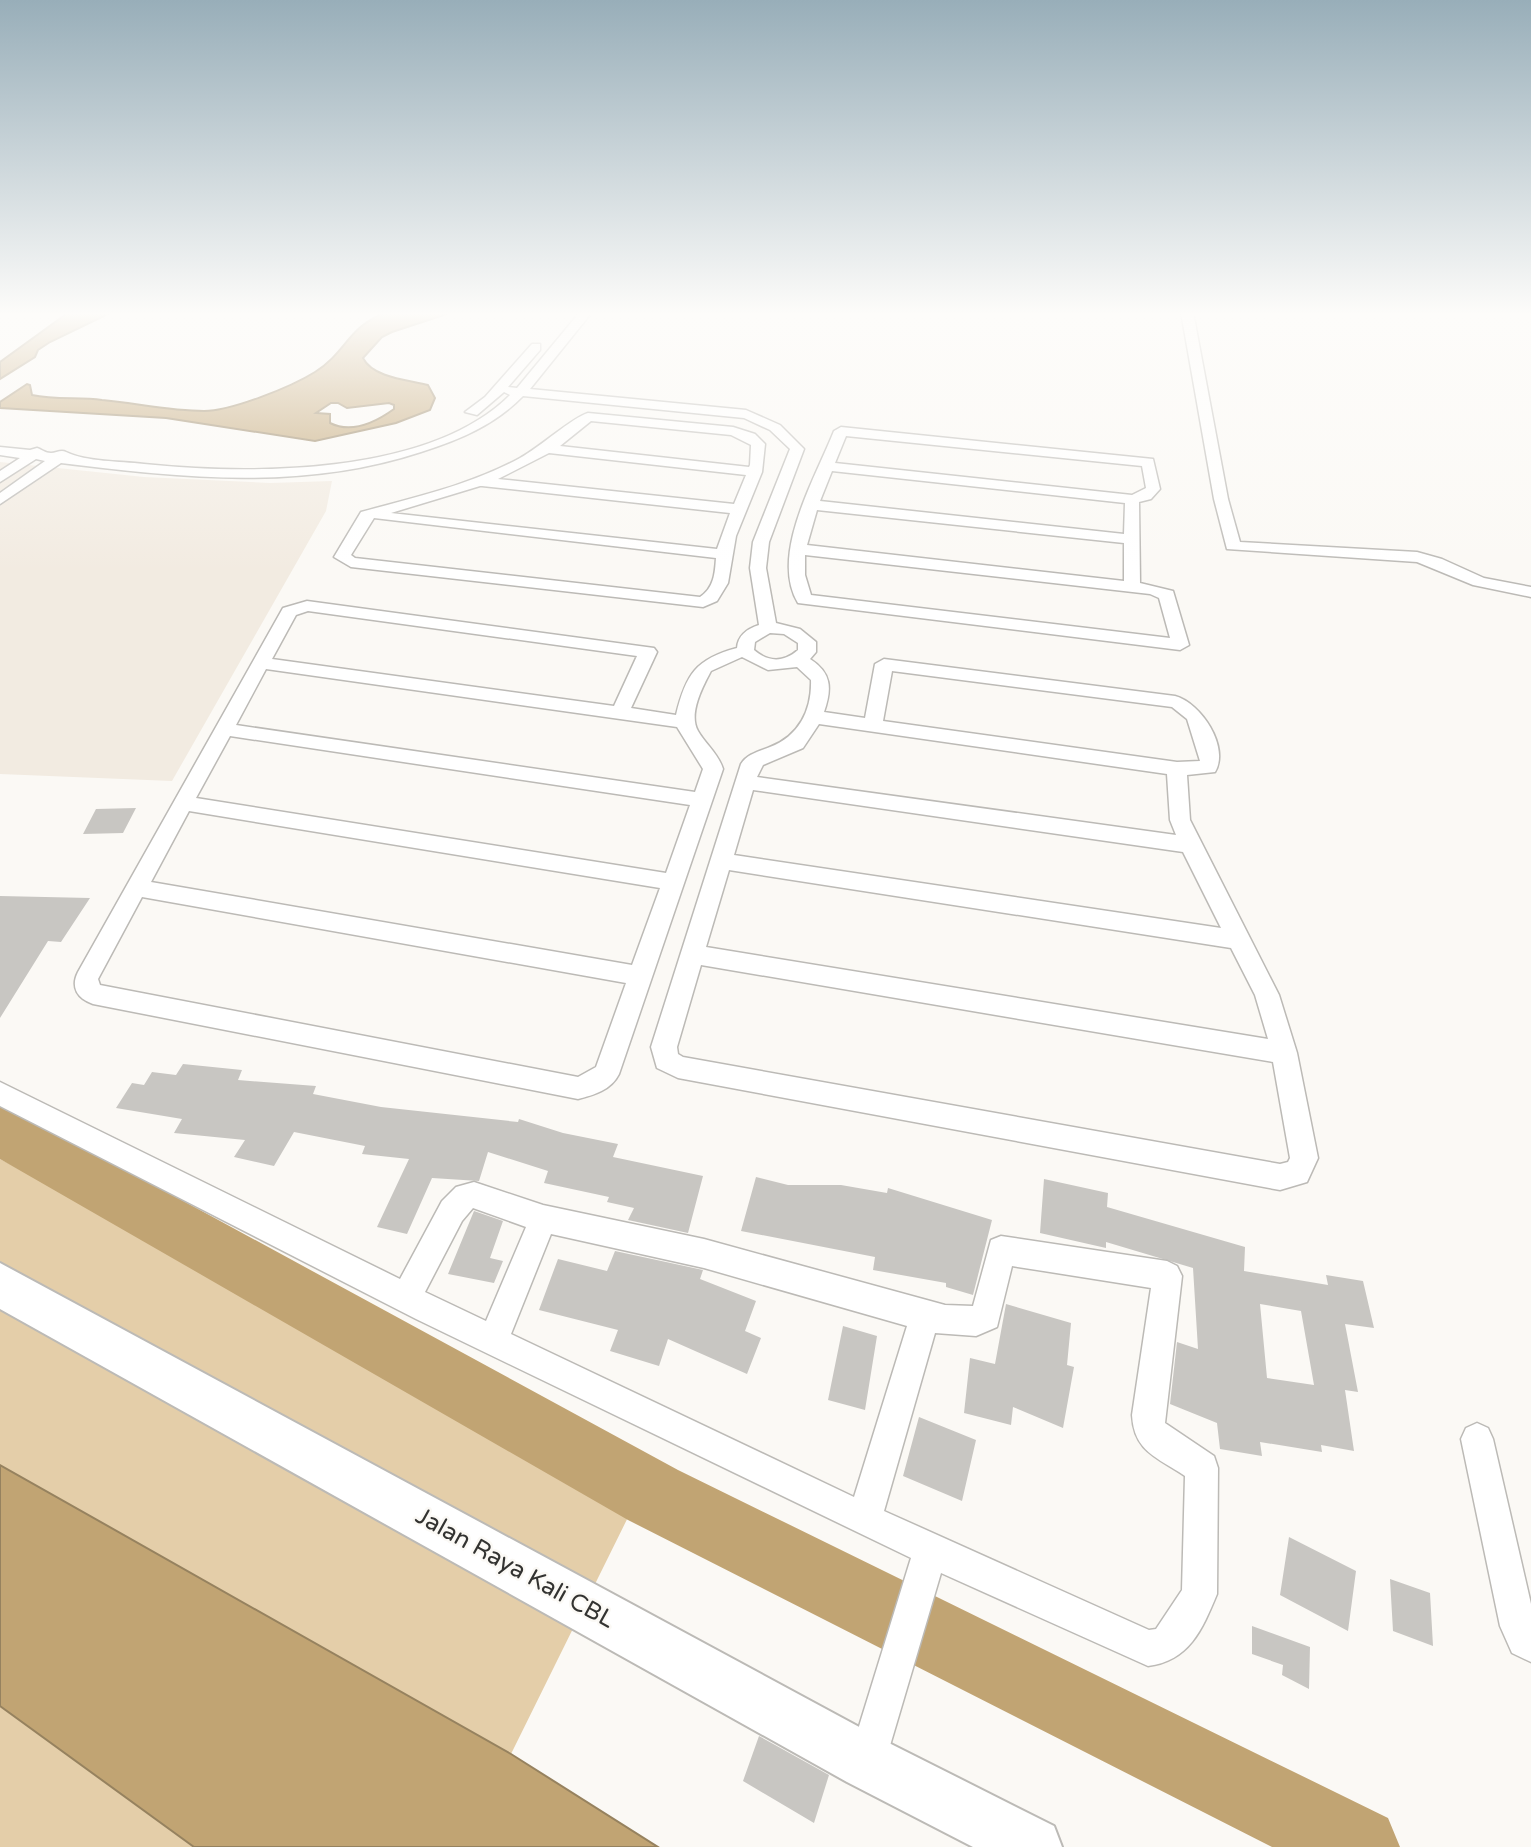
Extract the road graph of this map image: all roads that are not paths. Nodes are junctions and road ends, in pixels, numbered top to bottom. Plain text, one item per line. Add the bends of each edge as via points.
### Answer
1 (489, 398) edge
2 (512, 398) edge
3 (583, 398) edge
4 (1203, 398) edge
5 (0, 439) edge
6 (48, 444) junction
7 (73, 447) junction
8 (547, 449) junction
9 (0, 451) edge
10 (33, 455) junction
11 (58, 458) junction
12 (828, 466) junction
13 (755, 471) junction
14 (0, 478) edge
15 (480, 481) junction
16 (747, 489) junction
17 (782, 492) junction
18 (1132, 499) junction
19 (0, 500) edge
20 (814, 505) junction
21 (737, 509) junction
22 (366, 515) junction
23 (787, 525) junction
24 (1132, 539) junction
25 (798, 549) junction
26 (722, 554) junction
27 (1132, 586) junction
28 (1531, 592) edge
29 (768, 628) junction
30 (745, 651) junction
31 (799, 660) junction
32 (260, 663) junction
33 (620, 713) junction
34 (813, 717) junction
35 (685, 722) junction
36 (873, 726) junction
37 (224, 729) junction
38 (1177, 769) junction
39 (746, 782) junction
40 (702, 800) junction
41 (183, 803) junction
42 (1190, 845) junction
43 (720, 861) junction
44 (673, 882) junction
45 (136, 888) junction
46 (1238, 940) junction
47 (691, 954) junction
48 (640, 976) junction
49 (1284, 1053) junction
50 (0, 1093) edge
51 (543, 1219) junction
52 (0, 1285) edge
53 (407, 1297) junction
54 (925, 1316) junction
55 (494, 1339) junction
56 (1477, 1438) dead end
57 (864, 1520) junction
58 (928, 1561) junction
59 (1528, 1642) edge
60 (867, 1762) junction
61 (1032, 1847) edge

1 - 7 street via 444,428 341,459 258,465
2 - 11 street via 458,435 390,459 344,469 249,477
3 - 17 street via 746,414 770,423 797,449
4 - 28 street via 1233,546 1417,557 1479,582
5 - 6 street
6 - 7 street
6 - 10 street
7 - 11 street
8 - 13 street
8 - 13 street via 588,417 733,431 758,444 761,453
8 - 15 street
9 - 10 street
10 - 11 street
10 - 14 street
11 - 19 street
12 - 18 street
12 - 18 street via 841,431 1148,462 1153,489
12 - 20 street
13 - 16 street
15 - 21 street
15 - 22 street
16 - 17 street
16 - 21 street
17 - 23 street
18 - 24 street
20 - 23 street
20 - 24 street
21 - 26 street
22 - 26 street
22 - 26 street via 342,557 351,562 703,602 715,598 721,589
23 - 25 street
23 - 29 street via 761,542 758,568
24 - 27 street
25 - 27 street
25 - 27 street via 796,570 804,599 1180,645 1167,595
29 - 30 street via 746,641
29 - 31 street via 799,633 807,642 807,652
30 - 31 street via 767,665
30 - 35 street via 718,658 704,668
31 - 34 street via 817,673 821,686
32 - 33 street
32 - 33 street via 289,612 307,606 648,652
32 - 37 street
33 - 35 street
34 - 36 street
34 - 39 street via 807,733 794,744 751,764
35 - 40 street via 692,737 710,754 713,769
36 - 38 street
36 - 38 street via 884,664 1175,702 1195,712 1210,759 1208,766
37 - 40 street
37 - 41 street
38 - 42 street via 1181,820
39 - 42 street
39 - 43 street
40 - 44 street
41 - 44 street
41 - 45 street
42 - 46 street
43 - 46 street
43 - 47 street
44 - 48 street
45 - 48 street
45 - 48 street via 86,979 86,988 93,994 578,1088 606,1074
46 - 49 street via 1267,995
47 - 49 street
47 - 49 street via 664,1047 666,1060 678,1067 1280,1177 1297,1173 1304,1158
50 - 53 street
51 - 53 street via 466,1196 452,1211
51 - 54 street via 778,1272
51 - 55 street
52 - 60 main road, Jalan Raya Kali CBL
53 - 55 street
54 - 57 street
54 - 58 street via 974,1323 983,1319 1001,1250 1167,1276 1149,1432 1202,1468 1199,1594 1165,1646 1148,1648
55 - 57 street
56 - 59 street via 1518,1626
57 - 58 street
58 - 60 street
60 - 61 main road, Jalan Raya Kali CBL

